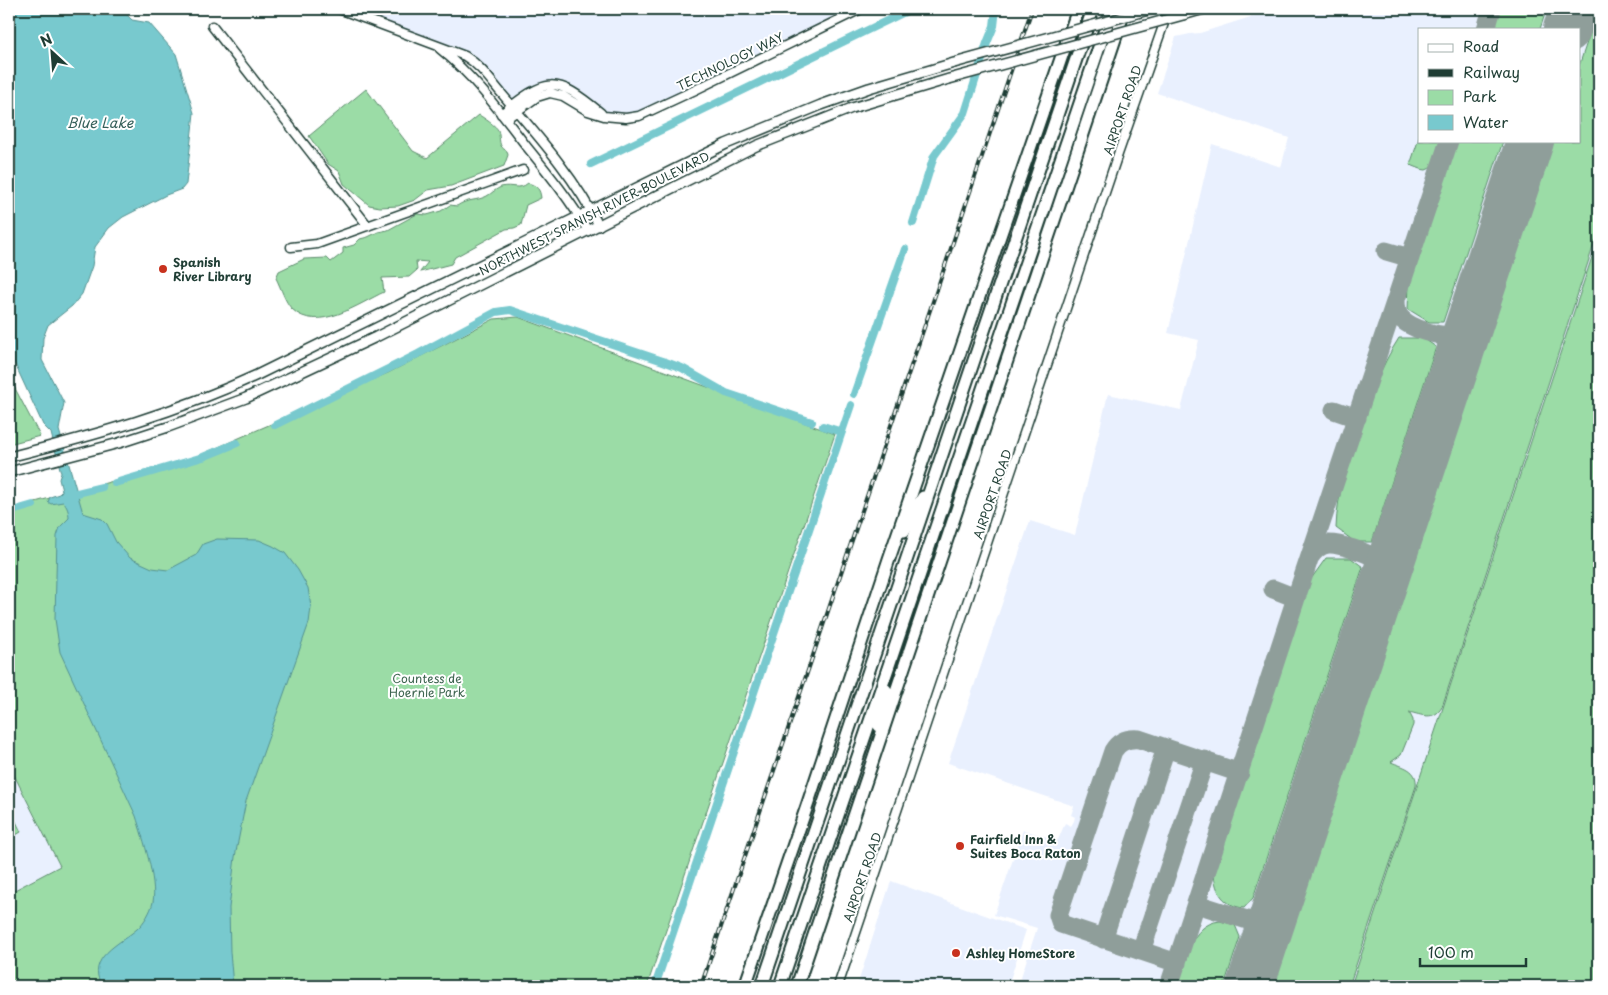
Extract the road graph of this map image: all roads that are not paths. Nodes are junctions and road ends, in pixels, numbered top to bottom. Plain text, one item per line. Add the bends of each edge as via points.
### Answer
1 (338, 9) edge
2 (861, 9) edge
3 (1078, 9) edge
4 (1094, 9) edge
5 (1112, 9) edge
6 (1125, 9) edge
7 (1152, 9) edge
8 (1169, 9) edge
9 (1204, 9) edge
10 (212, 26) dead end
11 (433, 44) junction
12 (515, 108) junction
13 (503, 116) junction
14 (523, 170) dead end
15 (592, 210) junction
16 (579, 216) junction
17 (368, 226) junction
18 (600, 226) junction
19 (588, 231) junction
20 (291, 247) dead end
21 (240, 384) junction
22 (229, 388) junction
23 (246, 398) junction
24 (235, 402) junction
25 (9, 457) edge
26 (938, 469) junction
27 (9, 472) edge
28 (889, 559) junction
29 (894, 649) junction
30 (871, 770) junction
31 (745, 986) edge
32 (762, 986) edge
33 (780, 986) edge
34 (797, 986) edge
35 (838, 986) edge

1 - 11 street
2 - 12 street, TECHNOLOGY WAY via 651,112 626,118 604,116 570,90 554,85 535,89
3 - 28 highway
4 - 26 highway
5 - 29 highway
6 - 30 highway
7 - 15 main road, NORTHWEST SPANISH RIVER BOULEVARD, bridge via 869,88 789,117 709,152
8 - 35 street, AIRPORT ROAD
9 - 18 main road, NORTHWEST SPANISH RIVER BOULEVARD, bridge via 852,108 710,168
10 - 17 street
11 - 12 street via 471,59
11 - 13 street via 461,66
12 - 13 street, TECHNOLOGY WAY
12 - 15 street
13 - 16 street
14 - 17 street
15 - 16 main road, NORTHWEST SPANISH RIVER BOULEVARD
15 - 18 street
16 - 19 street
16 - 21 main road, NORTHWEST SPANISH RIVER BOULEVARD
17 - 20 street via 317,244
18 - 19 main road, NORTHWEST SPANISH RIVER BOULEVARD
19 - 23 main road, NORTHWEST SPANISH RIVER BOULEVARD
21 - 22 main road, NORTHWEST SPANISH RIVER BOULEVARD
21 - 23 main road
22 - 24 main road
22 - 25 main road, NORTHWEST SPANISH RIVER BOULEVARD via 166,413
23 - 24 main road, NORTHWEST SPANISH RIVER BOULEVARD
24 - 27 main road, NORTHWEST SPANISH RIVER BOULEVARD via 142,436
26 - 28 highway
26 - 32 highway
28 - 31 highway
29 - 30 highway
29 - 33 highway
30 - 34 highway

